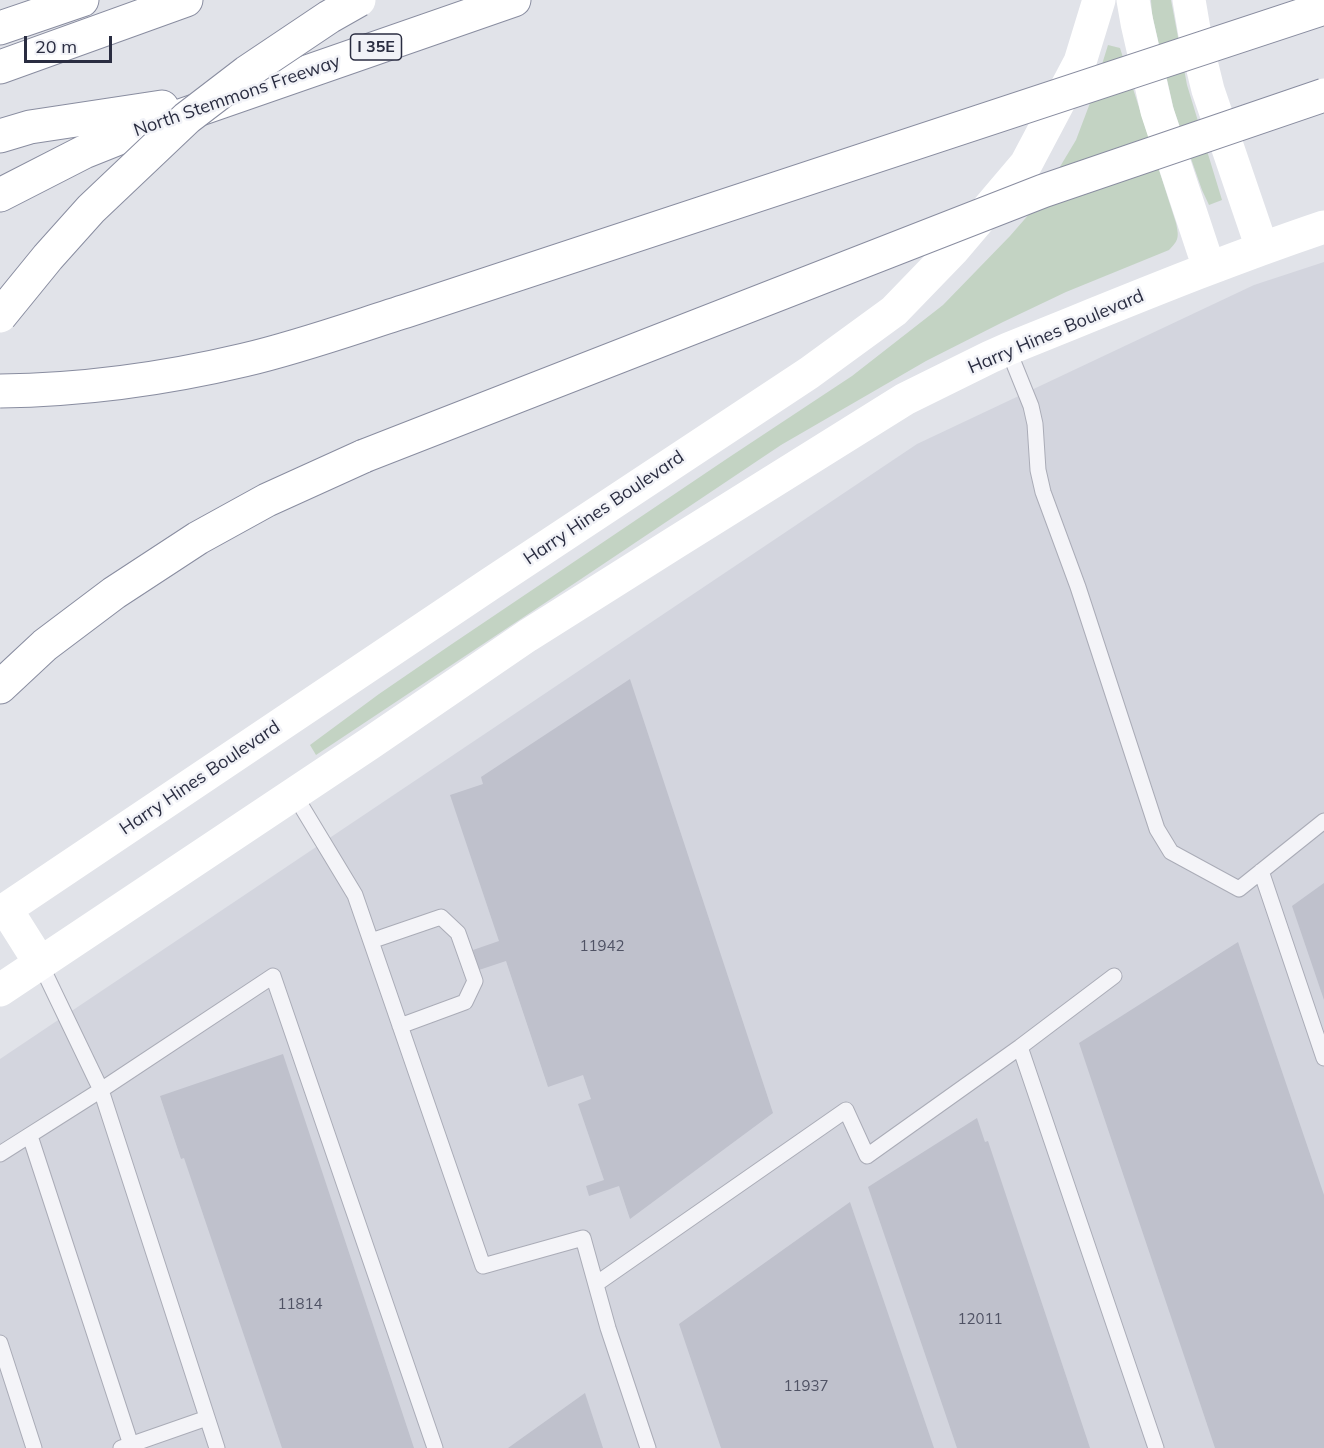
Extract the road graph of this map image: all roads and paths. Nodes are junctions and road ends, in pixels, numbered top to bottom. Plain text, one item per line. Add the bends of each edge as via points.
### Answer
1 (82, 0) edge
2 (186, 0) edge
3 (359, 0) edge
4 (514, 0) edge
5 (1099, 0) edge
6 (1133, 0) edge
7 (1189, 0) edge
8 (1324, 8) edge
9 (0, 28) edge
10 (0, 68) edge
11 (1324, 95) edge
12 (238, 96) junction
13 (0, 136) edge
14 (0, 195) edge
15 (1324, 227) edge
16 (1262, 248) junction
17 (1209, 268) junction
18 (0, 316) edge
19 (1008, 350) junction
20 (0, 391) edge
21 (0, 687) edge
22 (294, 794) junction
23 (1324, 821) edge
24 (1261, 871) junction
25 (3, 911) edge
26 (371, 941) junction
27 (40, 963) junction
28 (1114, 976) dead end
29 (0, 990) edge
30 (400, 1026) junction
31 (1020, 1047) junction
32 (1324, 1058) edge
33 (101, 1090) junction
34 (30, 1136) junction
35 (0, 1154) edge
36 (596, 1284) junction
37 (0, 1343) edge
38 (207, 1418) junction
39 (128, 1447) edge
40 (34, 1448) edge
41 (217, 1448) edge
42 (435, 1448) edge
43 (648, 1448) edge
44 (1156, 1448) edge

1 - 9 main road
2 - 10 main road
3 - 18 main road, bridge via 247,72 187,118 91,208
4 - 12 main road, North Stemmons Freeway / I 35E
5 - 25 main road, Harry Hines Boulevard via 1080,62 1026,164 953,250 894,311 809,373
6 - 17 main road via 1157,111
7 - 16 main road via 1208,90
8 - 20 main road, bridge via 296,346 138,380
11 - 21 main road, bridge via 1043,191 364,456 267,500 198,538 114,593 45,645
12 - 13 main road via 30,127
12 - 14 main road, North Stemmons Freeway / I 35E via 84,152
15 - 16 main road
16 - 17 main road, Harry Hines Boulevard
17 - 19 main road, Harry Hines Boulevard
19 - 22 main road, Harry Hines Boulevard via 905,399 527,636
19 - 24 lane via 1031,406 1044,492 1157,829 1171,852 1239,889
22 - 26 lane via 355,895
22 - 27 main road, Harry Hines Boulevard
23 - 24 lane
24 - 32 lane
25 - 27 main road
26 - 30 lane
26 - 30 lane via 441,917 458,933 475,981 465,1002
27 - 29 main road, Harry Hines Boulevard
27 - 33 lane
28 - 31 lane
30 - 36 lane via 483,1266 583,1238
31 - 36 lane via 867,1156 846,1110
31 - 44 lane
33 - 34 lane
33 - 38 lane
33 - 42 lane via 273,976
34 - 35 lane
34 - 39 lane
36 - 43 lane
37 - 40 lane
38 - 39 lane
38 - 41 lane

